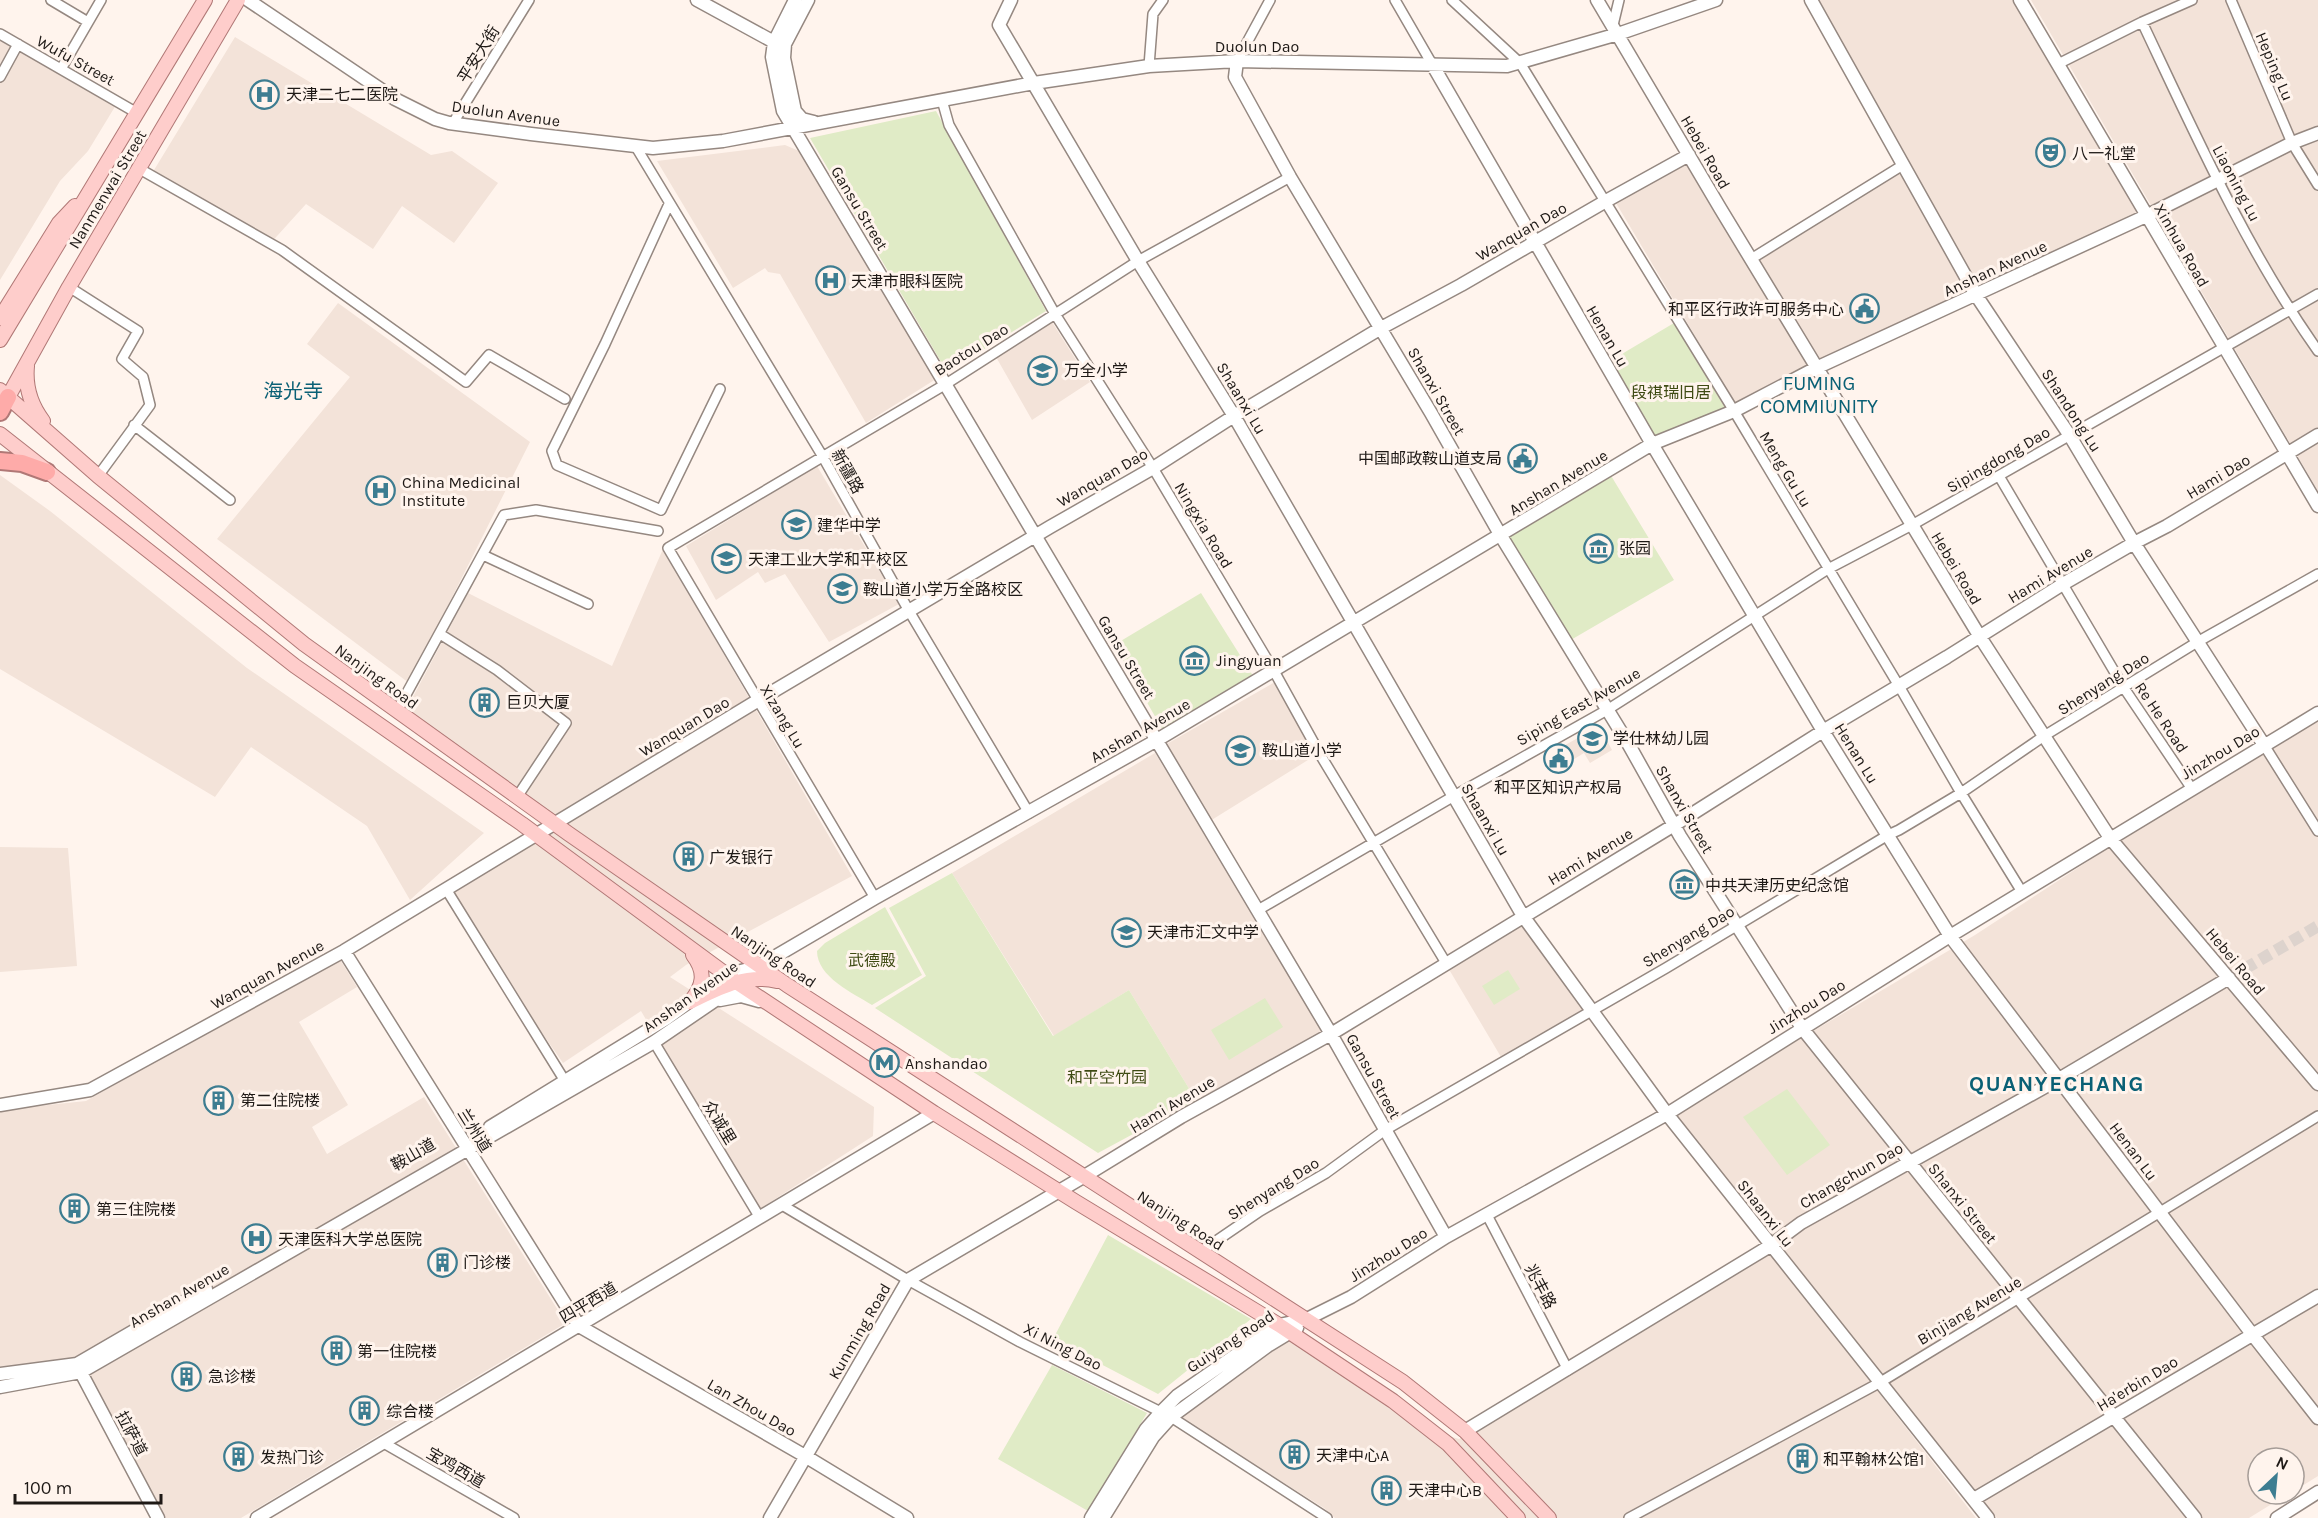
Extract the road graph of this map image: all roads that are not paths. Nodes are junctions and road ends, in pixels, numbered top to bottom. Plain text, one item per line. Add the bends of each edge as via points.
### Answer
1 (51, 0) edge
2 (101, 0) edge
3 (205, 0) edge
4 (238, 0) edge
5 (248, 0) edge
6 (529, 0) edge
7 (697, 0) edge
8 (795, 0) edge
9 (808, 0) edge
10 (1011, 0) edge
11 (1163, 0) edge
12 (1270, 0) edge
13 (1395, 0) edge
14 (1452, 0) edge
15 (1597, 0) edge
16 (1619, 0) edge
17 (1716, 0) edge
18 (1811, 0) edge
19 (2020, 0) edge
20 (2192, 0) edge
21 (2231, 0) edge
22 (88, 22) junction
23 (2142, 22) junction
24 (1616, 30) junction
25 (0, 34) edge
26 (779, 43) junction
27 (18, 45) junction
28 (1237, 61) junction
29 (1520, 63) junction
30 (1432, 64) junction
31 (2058, 64) junction
32 (1149, 66) junction
33 (61, 69) junction
34 (0, 77) edge
35 (1034, 82) junction
36 (942, 100) junction
37 (137, 113) junction
38 (453, 123) junction
39 (818, 123) junction
40 (793, 127) junction
41 (2318, 134) edge
42 (2292, 143) junction
43 (636, 147) junction
44 (1689, 155) junction
45 (1903, 165) junction
46 (138, 168) junction
47 (1290, 177) junction
48 (2217, 181) junction
49 (94, 185) junction
50 (2318, 185) edge
51 (1606, 201) junction
52 (669, 204) junction
53 (2146, 216) junction
54 (1534, 243) junction
55 (1750, 259) junction
56 (1138, 261) junction
57 (69, 287) junction
58 (2318, 294) edge
59 (1976, 295) junction
60 (2290, 311) junction
61 (1055, 314) junction
62 (0, 318) edge
63 (1381, 328) junction
64 (0, 340) edge
65 (2224, 349) junction
66 (2318, 351) edge
67 (28, 358) junction
68 (1816, 368) junction
69 (946, 384) junction
70 (720, 389) dead end
71 (2, 396) edge
72 (566, 399) dead end
73 (1734, 411) junction
74 (1234, 416) junction
75 (0, 424) edge
76 (134, 425) junction
77 (0, 434) edge
78 (2318, 435) edge
79 (2070, 436) junction
80 (1652, 444) junction
81 (68, 448) junction
82 (2286, 454) junction
83 (823, 457) junction
84 (0, 461) edge
85 (1153, 468) junction
86 (47, 472) junction
87 (98, 476) junction
88 (1999, 476) junction
89 (230, 500) dead end
90 (2318, 506) edge
91 (1912, 525) junction
92 (658, 531) dead end
93 (1034, 536) junction
94 (1501, 536) junction
95 (2134, 543) junction
96 (669, 548) joint
97 (483, 555) junction
98 (1828, 569) junction
99 (2318, 574) edge
100 (2063, 584) junction
101 (588, 604) dead end
102 (909, 611) junction
103 (1754, 614) junction
104 (1353, 623) junction
105 (440, 634) junction
106 (1980, 637) junction
107 (2199, 641) junction
108 (1274, 670) junction
109 (1899, 686) junction
110 (2124, 688) junction
111 (757, 701) junction
112 (1607, 710) junction
113 (397, 711) junction
114 (2318, 714) edge
115 (1823, 731) junction
116 (2044, 736) junction
117 (1157, 740) junction
118 (2264, 745) junction
119 (2192, 789) junction
120 (1961, 793) junction
121 (1454, 796) junction
122 (517, 797) junction
123 (1029, 813) junction
124 (555, 824) junction
125 (1674, 825) junction
126 (2318, 831) edge
127 (1888, 834) junction
128 (536, 835) junction
129 (2110, 838) junction
130 (1373, 842) junction
131 (446, 889) junction
132 (2022, 892) junction
133 (875, 898) junction
134 (1258, 910) junction
135 (1523, 916) junction
136 (1735, 925) junction
137 (1950, 936) junction
138 (684, 945) junction
139 (344, 951) junction
140 (1446, 963) junction
141 (759, 966) junction
142 (2229, 978) junction
143 (736, 980) junction
144 (788, 985) junction
145 (690, 1002) junction
146 (714, 1002) junction
147 (777, 1010) junction
148 (1592, 1011) junction
149 (1803, 1028) junction
150 (1331, 1034) junction
151 (654, 1042) junction
152 (2059, 1079) junction
153 (2318, 1084) edge
154 (568, 1085) junction
155 (0, 1105) edge
156 (934, 1113) junction
157 (1667, 1114) junction
158 (2318, 1116) edge
159 (1385, 1130) junction
160 (466, 1146) junction
161 (1908, 1162) junction
162 (1083, 1177) junction
163 (1059, 1191) junction
164 (782, 1205) junction
165 (2160, 1214) junction
166 (1487, 1215) junction
167 (760, 1218) junction
168 (1446, 1238) junction
169 (1770, 1246) junction
170 (1200, 1252) junction
171 (908, 1280) junction
172 (2318, 1296) edge
173 (2019, 1297) junction
174 (1307, 1319) junction
175 (1279, 1325) junction
176 (579, 1326) junction
177 (1292, 1333) junction
178 (2252, 1334) junction
179 (79, 1368) junction
180 (1568, 1370) junction
181 (0, 1374) edge
182 (1879, 1383) junction
183 (0, 1387) edge
184 (1166, 1414) junction
185 (2113, 1416) junction
186 (2318, 1418) edge
187 (1465, 1431) junction
188 (382, 1442) junction
189 (805, 1456) junction
190 (2318, 1492) edge
191 (1974, 1499) junction
192 (158, 1518) edge
193 (257, 1518) edge
194 (514, 1518) edge
195 (770, 1518) edge
196 (907, 1518) edge
197 (1091, 1518) edge
198 (1102, 1518) edge
199 (1328, 1518) edge
200 (1518, 1518) edge
201 (1549, 1518) edge
202 (1629, 1518) edge
203 (1989, 1518) edge
204 (2195, 1518) edge
205 (2277, 1518) edge

1 - 22 street
2 - 22 street
3 - 37 main road, Nanmenwai Street
4 - 46 main road, Nanmenwai Street
5 - 38 street, Duolun Avenue via 395,99 423,114
6 - 38 street, 平安大街
7 - 26 street
8 - 26 street
9 - 26 street
10 - 35 street, Shaanxi Lu via 999,25
11 - 32 street via 1153,14
12 - 28 street
13 - 30 street
14 - 29 street, Meng Gu Lu
15 - 24 street, Hebei Road
16 - 24 street
17 - 24 street, Duolun Dao
18 - 45 street, Shandong Lu
19 - 31 street, Xinhua Road
20 - 23 street
21 - 42 street, Heping Lu
22 - 33 street
23 - 31 street
23 - 48 street, Liaoning Lu
24 - 29 street, Duolun Dao
24 - 44 street, Hebei Road
25 - 27 street, Wufu Street
26 - 39 street via 795,111 802,119
26 - 40 street, Gansu Street via 772,57 783,111
27 - 33 street, Wufu Street
27 - 34 street
28 - 30 street, Duolun Dao
28 - 32 street, Duolun Dao
28 - 47 street, Shanxi Street via 1235,77
29 - 30 street, Duolun Dao
29 - 51 street, Meng Gu Lu
30 - 54 street, Henan Lu
31 - 53 street, Xinhua Road
32 - 35 street, Duolun Dao
33 - 37 street, Wufu Street
35 - 36 street, Duolun Dao
35 - 56 street, Shaanxi Lu
36 - 39 street, Duolun Dao
36 - 61 street, Ningxia Road via 949,125
37 - 49 main road, Nanmenwai Street
38 - 43 street, Duolun Avenue
39 - 40 street, Duolun Dao
40 - 43 street, Duolun Avenue via 723,141
40 - 69 street, Gansu Street
41 - 42 street, Anshan Avenue
42 - 48 street, Anshan Avenue
42 - 50 street, Heping Lu
43 - 52 street, 新疆路
44 - 51 street, Wanquan Dao
44 - 55 street, Hebei Road
45 - 55 street
45 - 59 street, Shandong Lu
46 - 57 main road, Nanmenwai Street
46 - 72 street via 282,250 466,382 489,355
47 - 56 street, Baotou Dao
47 - 63 street, Shanxi Street
48 - 53 street, Anshan Avenue
48 - 60 street, Liaoning Lu
49 - 62 main road via 59,223
49 - 64 main road, Nanmenwai Street
51 - 54 street, Wanquan Dao
51 - 73 street, Meng Gu Lu
52 - 70 street via 552,451 557,465 661,510
52 - 83 street, 新疆路
53 - 59 street, Anshan Avenue
53 - 65 street, Xinhua Road
54 - 63 street, Wanquan Dao
54 - 80 street, Henan Lu
55 - 68 street, Hebei Road
56 - 61 street, Baotou Dao
56 - 74 street, Shaanxi Lu
57 - 67 main road, Nanmenwai Street
57 - 76 street via 138,331 122,359 142,378 150,405
58 - 60 street
59 - 68 street, Anshan Avenue
59 - 79 street, Shandong Lu
60 - 65 street
60 - 66 street, Liaoning Lu
61 - 69 street, Baotou Dao
61 - 85 street, Ningxia Road
63 - 74 street, Wanquan Dao
63 - 94 street, Shanxi Street
65 - 79 street, Sipingdong Dao
65 - 82 street, Xinhua Road
67 - 71 main road, Nanmenwai Street
67 - 81 main road via 26,383 30,400
68 - 73 street, Anshan Avenue
68 - 91 street, Hebei Road
69 - 83 street, Baotou Dao
69 - 93 street, Gansu Street
71 - 81 main road, Nanjing Road
73 - 80 street, Anshan Avenue
73 - 98 street, Meng Gu Lu
74 - 85 street, Wanquan Dao
74 - 104 street, Shaanxi Lu
75 - 86 main road
76 - 87 street
76 - 89 street
77 - 86 main road
78 - 82 street, Hami Dao
79 - 88 street, Sipingdong Dao
79 - 95 street, Shandong Lu
80 - 94 street, Anshan Avenue
80 - 103 street, Henan Lu
81 - 87 main road, Nanjing Road
82 - 90 street, Xinhua Road
82 - 95 street, Hami Dao
83 - 96 street, Baotou Dao
83 - 102 street, 新疆路
84 - 86 highway via 22,463
85 - 93 street, Wanquan Dao
85 - 108 street, Ningxia Road
86 - 128 main road via 295,666
87 - 113 main road, Nanjing Road via 304,644
88 - 91 street, Sipingdong Dao
88 - 100 street, Re He Road
91 - 98 street, Siping East Avenue
91 - 106 street, Hebei Road
92 - 97 street via 536,510 504,515
93 - 102 street, Wanquan Dao
93 - 117 street, Gansu Street
94 - 104 street, Anshan Avenue
94 - 112 street, Shanxi Street
95 - 100 street, Hami Avenue
95 - 107 street, Shandong Lu
96 - 111 street, Xizang Lu
97 - 101 street
97 - 105 street
98 - 103 street, Siping East Avenue
98 - 109 street, Meng Gu Lu
99 - 107 street, Shenyang Dao
100 - 106 street, Hami Avenue
100 - 110 street, Re He Road
102 - 111 street, Wanquan Dao
102 - 123 street, 新疆路
103 - 112 street, Siping East Avenue
103 - 115 street, Henan Lu
104 - 108 street, Anshan Avenue
104 - 121 street, Shaanxi Lu
105 - 113 street
105 - 122 street via 497,670 566,723
106 - 109 street, Hami Avenue
106 - 116 street, Hebei Road
107 - 110 street, Shenyang Dao
107 - 118 street, Shandong Lu
108 - 117 street, Anshan Avenue
108 - 130 street, Ningxia Road
109 - 115 street, Hami Avenue
109 - 120 street, Meng Gu Lu
110 - 116 street, Shenyang Dao
110 - 119 street, Re He Road
111 - 124 street, Wanquan Dao
111 - 133 street, Xizang Lu
112 - 121 street, Siping East Avenue
112 - 125 street, Shanxi Street
113 - 122 main road, Nanjing Road
114 - 118 street, Jinzhou Dao
115 - 125 street, Hami Avenue
115 - 127 street, Henan Lu
116 - 120 street, Shenyang Dao
116 - 129 street, Hebei Road
117 - 123 street, Anshan Avenue
117 - 134 street, Gansu Street
118 - 119 street, Jinzhou Dao
118 - 126 street, Shandong Lu
119 - 129 street, Jinzhou Dao
120 - 127 street, Shenyang Dao
120 - 132 street, Meng Gu Lu
121 - 130 street, Siping East Avenue
121 - 135 street, Shaanxi Lu
122 - 124 main road, Nanjing Road
123 - 133 street, Anshan Avenue
124 - 128 street, Wanquan Dao
124 - 141 main road, Nanjing Road
125 - 135 street, Hami Avenue
125 - 136 street, Shanxi Street
127 - 136 street, Shenyang Dao
127 - 137 street, Henan Lu
128 - 131 street, Wanquan Avenue
128 - 138 main road
129 - 132 street, Jinzhou Dao
129 - 142 street, Hebei Road
130 - 134 street, Siping East Avenue
130 - 140 street, Ningxia Road
131 - 139 street, Wanquan Avenue
131 - 154 street
132 - 137 street, Jinzhou Dao
133 - 141 street, Anshan Avenue
134 - 150 street, Gansu Street
135 - 140 street, Hami Avenue
135 - 148 street, Shaanxi Lu
136 - 148 street, Shenyang Dao
136 - 149 street, Shanxi Street
137 - 149 street, Jinzhou Dao
137 - 152 street, Henan Lu
138 - 143 main road
138 - 145 main road via 703,973
139 - 155 street, Wanquan Avenue via 90,1090
139 - 160 street, 兰州道
140 - 150 street, Hami Avenue
141 - 143 street, Anshan Avenue
141 - 143 street
141 - 144 main road, Nanjing Road
142 - 152 street, Changchun Dao
142 - 153 street, Hebei Road
143 - 144 main road via 765,978
143 - 145 main road
143 - 146 street, Anshan Avenue
143 - 147 main road
144 - 162 main road, Nanjing Road
145 - 154 street, 鞍山道
146 - 147 street via 750,997
146 - 151 street, Anshan Avenue
147 - 156 main road
148 - 157 street, Shaanxi Lu
148 - 159 street, Shenyang Dao
149 - 157 street, Jinzhou Dao
149 - 161 street, Shanxi Street
150 - 159 street, Gansu Street
150 - 162 street, Hami Avenue via 1181,1117
151 - 154 street, Anshan Avenue
151 - 167 street, 众诚里
152 - 161 street, Changchun Dao
152 - 165 street, Henan Lu
154 - 160 street, 鞍山道
156 - 163 main road
156 - 164 street, 四平西道
157 - 166 street, Jinzhou Dao
157 - 169 street, Shaanxi Lu
158 - 165 street, Binjiang Avenue
159 - 168 street, Gansu Street
159 - 170 street, Shenyang Dao via 1326,1173
160 - 176 street, 兰州道
160 - 179 street, 鞍山道
161 - 169 street, Changchun Dao via 1801,1223
161 - 173 street, Shanxi Street
162 - 163 street, Hami Avenue
162 - 170 main road, Nanjing Road
163 - 171 street, Kunming Road
163 - 175 main road
164 - 167 street, 四平西道
164 - 171 street, Xi Ning Dao
165 - 173 street, Binjiang Avenue
165 - 178 street, Henan Lu
166 - 168 street, Jinzhou Dao
166 - 180 street, 兆丰路
167 - 176 street, 四平西道
168 - 174 street, Jinzhou Dao via 1352,1297
169 - 180 street, Changchun Dao
169 - 182 street, Shaanxi Lu
170 - 174 main road, Nanjing Road
171 - 184 street, Xi Ning Dao via 1020,1342
171 - 189 street, Kunming Road
172 - 178 street, Ha'erbin Dao
173 - 182 street, Binjiang Avenue
173 - 185 street, Shanxi Street
174 - 175 street, Guiyang Road
174 - 177 street, Guiyang Road
174 - 187 main road, Nanjing Road via 1403,1382
175 - 177 main road
175 - 184 street, Guiyang Road via 1177,1396
176 - 188 street, 四平西道
176 - 189 street, Lan Zhou Dao
177 - 184 street, Guiyang Road
177 - 200 main road via 1393,1401 1448,1444
178 - 185 street, Ha'erbin Dao
178 - 186 street, Henan Lu
179 - 181 street
179 - 183 street
179 - 192 street, 拉萨道
180 - 187 street, Changchun Dao
182 - 191 street, Shaanxi Lu
182 - 202 street, Binjiang Avenue
184 - 197 street, Guiyang Road via 1152,1421
184 - 198 street, Guiyang Road
184 - 199 street, Xi Ning Dao
185 - 191 street, Ha'erbin Dao
185 - 204 street, Shanxi Street
187 - 201 main road, Nanjing Road
188 - 193 street, 四平西道
188 - 194 street, 宝鸡西道
189 - 195 street, Kunming Road
189 - 196 street, Lan Zhou Dao
190 - 205 street
191 - 203 street, Shaanxi Lu

